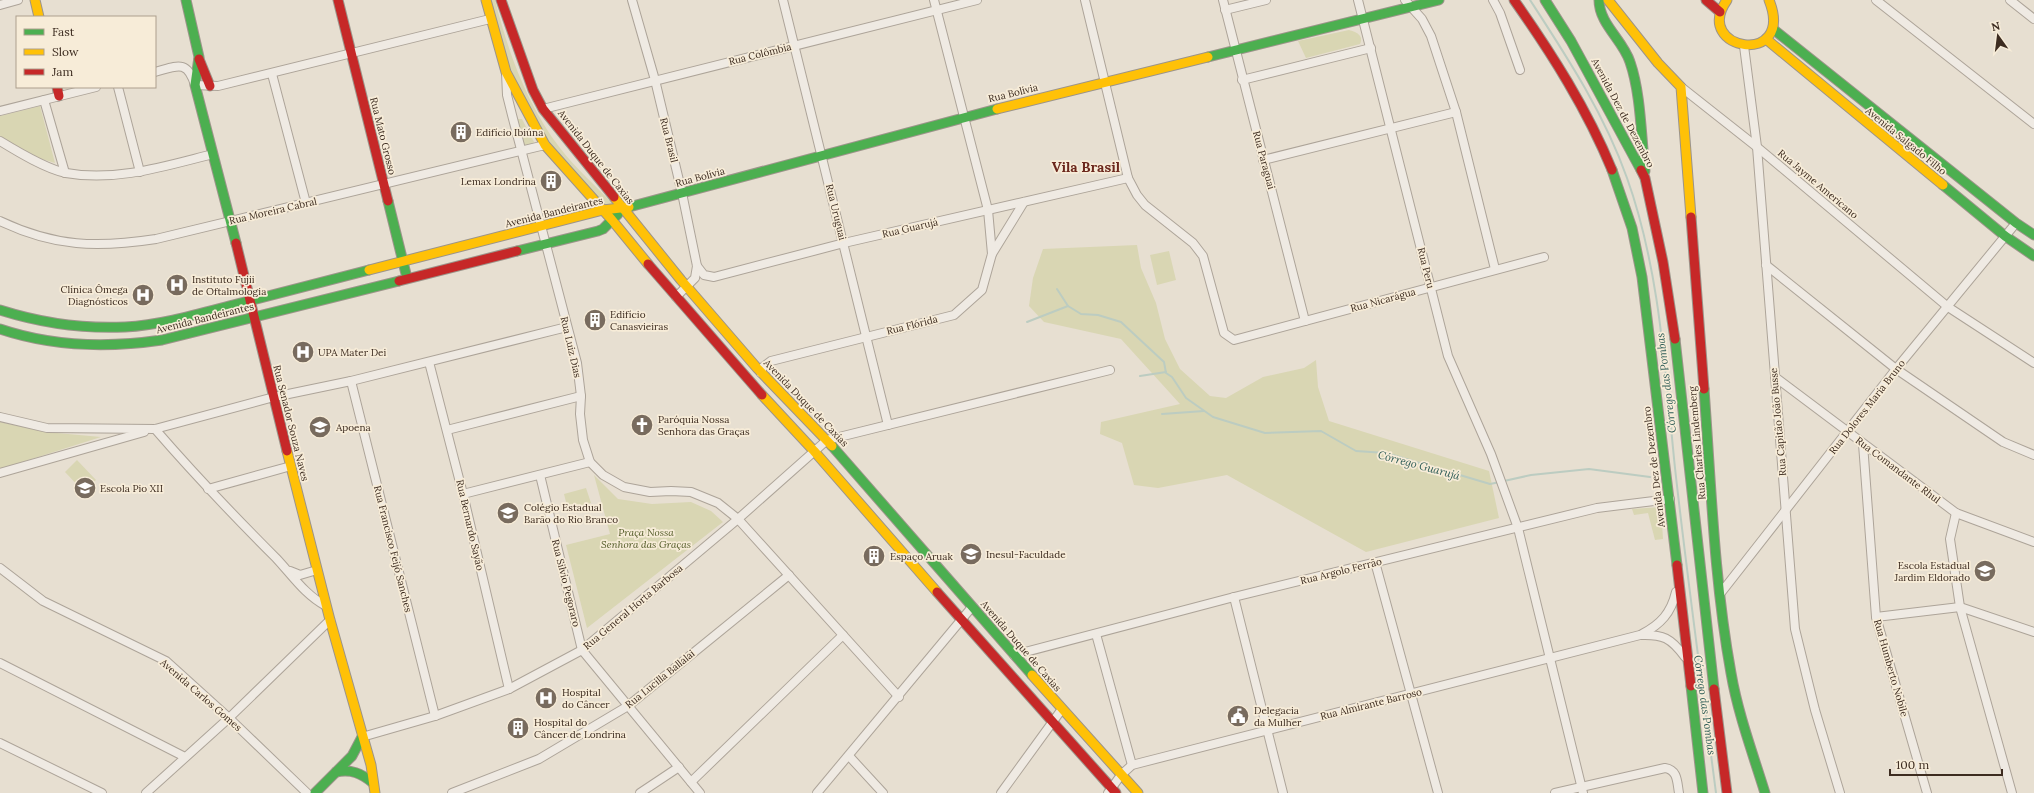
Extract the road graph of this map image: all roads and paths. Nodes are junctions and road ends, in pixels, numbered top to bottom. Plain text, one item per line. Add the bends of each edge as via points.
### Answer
1 (18, 0) edge
2 (35, 0) edge
3 (186, 0) edge
4 (338, 0) edge
5 (486, 0) edge
6 (501, 0) edge
7 (632, 0) edge
8 (784, 0) edge
9 (934, 0) edge
10 (977, 0) edge
11 (1085, 0) edge
12 (1223, 0) edge
13 (1266, 0) edge
14 (1358, 0) edge
15 (1439, 0) edge
16 (1493, 0) edge
17 (1514, 0) edge
18 (1545, 0) edge
19 (1599, 0) edge
20 (1608, 0) edge
21 (1706, 0) edge
22 (1726, 0) edge
23 (1769, 0) edge
24 (1876, 0) edge
25 (2010, 0) edge
26 (0, 4) edge
27 (1408, 4) edge
28 (937, 10) junction
29 (1226, 10) junction
30 (1720, 12) junction
31 (39, 16) edge
32 (1363, 18) junction
33 (490, 19) junction
34 (2034, 19) edge
35 (1773, 29) junction
36 (1766, 39) junction
37 (795, 45) junction
38 (1741, 45) junction
39 (1371, 48) junction
40 (1236, 50) junction
41 (351, 54) junction
42 (198, 57) junction
43 (1520, 70) dead end
44 (156, 72) edge
45 (506, 72) junction
46 (272, 74) junction
47 (655, 80) junction
48 (1242, 80) junction
49 (1105, 82) junction
50 (195, 85) junction
51 (210, 86) junction
52 (1681, 87) junction
53 (88, 88) edge
54 (118, 88) edge
55 (58, 92) edge
56 (44, 100) junction
57 (543, 109) junction
58 (0, 111) edge
59 (1456, 112) junction
60 (964, 117) junction
61 (2034, 124) edge
62 (1391, 129) junction
63 (1900, 131) junction
64 (0, 142) edge
65 (1891, 143) junction
66 (545, 145) junction
67 (1757, 147) junction
68 (522, 151) junction
69 (213, 154) junction
70 (822, 156) junction
71 (1263, 160) junction
72 (140, 172) junction
73 (65, 173) junction
74 (1128, 178) junction
75 (1645, 178) junction
76 (383, 184) junction
77 (682, 193) junction
78 (1024, 202) junction
79 (306, 203) junction
80 (622, 209) junction
81 (603, 210) junction
82 (988, 210) junction
83 (612, 220) junction
84 (0, 221) edge
85 (231, 221) junction
86 (2016, 223) junction
87 (542, 226) junction
88 (2034, 235) edge
89 (2005, 236) junction
90 (546, 243) junction
91 (844, 243) junction
92 (992, 254) junction
93 (2034, 256) edge
94 (1544, 257) dead end
95 (402, 261) junction
96 (1766, 265) junction
97 (697, 266) junction
98 (1496, 269) junction
99 (407, 278) junction
100 (686, 286) junction
101 (1430, 287) junction
102 (676, 297) junction
103 (250, 300) junction
104 (1948, 307) junction
105 (4, 312) edge
106 (186, 316) junction
107 (253, 318) junction
108 (1305, 321) junction
109 (567, 326) junction
110 (2, 330) edge
111 (191, 334) junction
112 (867, 336) junction
113 (429, 362) junction
114 (2034, 363) edge
115 (754, 365) junction
116 (1896, 369) junction
117 (1110, 370) dead end
118 (761, 373) junction
119 (744, 374) junction
120 (1775, 377) junction
121 (352, 381) junction
122 (751, 384) junction
123 (581, 396) junction
124 (274, 398) junction
125 (0, 417) edge
126 (888, 425) junction
127 (105, 430) junction
128 (155, 430) junction
129 (447, 430) junction
130 (1847, 433) junction
131 (827, 440) junction
132 (1863, 444) junction
133 (85, 450) junction
134 (814, 451) junction
135 (2034, 455) edge
136 (590, 462) junction
137 (291, 466) junction
138 (0, 473) edge
139 (540, 475) junction
140 (208, 488) junction
141 (463, 494) junction
142 (1670, 499) junction
143 (1786, 510) junction
144 (1956, 513) junction
145 (738, 519) junction
146 (878, 525) junction
147 (1518, 528) junction
148 (2034, 542) edge
149 (921, 549) junction
150 (1375, 562) junction
151 (0, 568) edge
152 (288, 570) junction
153 (313, 572) junction
154 (789, 575) junction
155 (1679, 585) junction
156 (304, 589) junction
157 (1720, 594) junction
158 (1234, 597) junction
159 (326, 606) junction
160 (972, 607) junction
161 (1960, 607) junction
162 (1876, 617) junction
163 (330, 620) junction
164 (962, 620) junction
165 (2034, 632) edge
166 (1096, 634) junction
167 (843, 635) junction
168 (1640, 635) junction
169 (582, 650) junction
170 (1014, 655) junction
171 (1550, 657) junction
172 (1687, 660) junction
173 (0, 663) edge
174 (1016, 681) junction
175 (1043, 688) junction
176 (509, 689) junction
177 (1412, 694) junction
178 (899, 697) junction
179 (628, 706) junction
180 (1062, 709) junction
181 (435, 716) junction
182 (229, 718) junction
183 (1053, 722) junction
184 (1267, 729) junction
185 (362, 737) junction
186 (0, 743) edge
187 (849, 756) junction
188 (185, 757) junction
189 (1132, 765) junction
190 (679, 768) junction
191 (336, 772) junction
192 (1121, 775) junction
193 (691, 782) junction
194 (373, 783) junction
195 (1582, 790) edge
196 (1112, 791) edge
197 (102, 793) edge
198 (146, 793) edge
199 (306, 793) edge
200 (315, 793) edge
201 (376, 793) edge
202 (452, 793) edge
203 (640, 793) edge
204 (700, 793) edge
205 (817, 793) edge
206 (883, 793) edge
207 (1001, 793) edge
208 (1138, 793) edge
209 (1282, 793) edge
210 (1438, 793) edge
211 (1555, 793) edge
212 (1679, 793) edge
213 (1703, 793) edge
214 (1727, 793) edge
215 (1764, 793) edge
216 (1840, 793) edge
217 (1927, 793) edge
218 (2012, 793) edge

1 - 26 street
2 - 31 main road
3 - 42 main road, Rua Senador Souza Naves
4 - 41 main road, Rua Mato Grosso
5 - 33 main road
6 - 57 main road, Avenida Duque de Caxias via 533,90
7 - 47 street, Rua Brasil
8 - 37 street, Rua Uruguai
9 - 28 street, Rua Flórida
10 - 28 street, Rua Colômbia
11 - 49 street
12 - 29 street, Rua Paraguai
13 - 29 street
14 - 32 street, Rua Peru
15 - 27 main road, Rua Bolívia
16 - 43 street
17 - 142 main road, Avenida Dez de Dezembro via 1570,82 1596,132 1625,204 1640,268
18 - 75 main road, Avenida Dez de Dezembro via 1571,42
19 - 75 main road via 1605,22 1624,46 1633,72
20 - 52 main road, Rua Jayme Americano via 1653,58
21 - 30 main road
22 - 30 main road
23 - 35 main road via 1776,19
24 - 61 street
25 - 34 street
27 - 32 main road, Rua Bolívia
27 - 59 street via 1422,19 1431,36
28 - 37 street, Rua Colômbia
28 - 60 street, Rua Flórida
29 - 40 street, Rua Paraguai
30 - 38 main road via 1720,25 1724,33 1730,40
32 - 39 street, Rua Peru
32 - 40 main road, Rua Bolívia
33 - 41 street
33 - 45 main road
35 - 36 main road
35 - 63 main road, Avenida Salgado Filho
36 - 38 main road via 1757,44
36 - 65 main road, Avenida Salgado Filho
37 - 47 street, Rua Colômbia
37 - 70 street, Rua Uruguai
38 - 67 street, Rua Capitão João Busse
39 - 48 street
39 - 62 street, Rua Peru
40 - 48 street, Rua Paraguai
40 - 49 main road, Rua Bolívia
41 - 46 street
41 - 76 main road, Rua Mato Grosso
42 - 50 main road, Rua Senador Souza Naves
42 - 51 main road, Rua Senador Souza Naves
44 - 50 street via 176,66 185,68 191,72
45 - 66 main road
45 - 68 street, Rua Luiz Dias via 507,95
46 - 51 street
46 - 79 street
47 - 57 street, Rua Colômbia
47 - 77 street, Rua Brasil
48 - 71 street, Rua Paraguai
49 - 60 main road, Rua Bolívia
49 - 74 street
50 - 51 street
50 - 69 main road, Rua Senador Souza Naves
52 - 67 street, Rua Jayme Americano
52 - 157 main road, Rua Charles Lindemberg
53 - 55 street
54 - 72 street
55 - 56 street
56 - 58 street
56 - 73 street
57 - 80 main road, Avenida Duque de Caxias
59 - 62 street
59 - 98 street
60 - 70 main road, Rua Bolívia
60 - 82 street, Rua Flórida
62 - 71 street
62 - 101 street, Rua Peru
63 - 65 main road
63 - 86 main road, Avenida Salgado Filho
64 - 73 street via 30,159
65 - 89 main road, Avenida Salgado Filho
66 - 68 street, Rua Moreira Cabral
66 - 81 main road
67 - 96 street, Rua Capitão João Busse
67 - 104 street, Rua Jayme Americano
68 - 76 street, Rua Moreira Cabral
68 - 87 street, Rua Luiz Dias
69 - 72 street
69 - 85 main road, Rua Senador Souza Naves
70 - 77 main road, Rua Bolívia
70 - 91 street, Rua Uruguai
71 - 108 street, Rua Paraguai
72 - 73 street via 100,176
74 - 78 street, Rua Guarujá
74 - 108 street, Rua Nicarágua via 1145,205 1193,243 1203,256 1224,333 1234,340
75 - 214 main road, Avenida Dez de Dezembro via 1663,262 1676,346 1704,613
76 - 79 street, Rua Moreira Cabral
76 - 95 main road, Rua Mato Grosso
77 - 80 main road, Rua Bolívia
77 - 97 street, Rua Brasil
78 - 82 street, Rua Guarujá
78 - 92 street
79 - 85 street, Rua Moreira Cabral
80 - 81 main road, Avenida Bandeirantes
80 - 83 main road, Avenida Bandeirantes
80 - 100 main road, Avenida Duque de Caxias
81 - 83 main road
81 - 87 main road, Avenida Bandeirantes
82 - 91 street, Rua Guarujá
82 - 92 street, Rua Flórida
83 - 90 main road, Avenida Bandeirantes via 598,231
83 - 102 main road
84 - 85 street, Rua Moreira Cabral via 39,237 87,245 122,244 156,239
85 - 103 main road, Rua Senador Souza Naves
86 - 88 main road, Avenida Salgado Filho
86 - 89 street, Rua Dolores Maria Bruno
87 - 90 street, Rua Luiz Dias
87 - 95 main road, Avenida Bandeirantes
89 - 93 main road, Avenida Salgado Filho
89 - 104 street, Rua Dolores Maria Bruno
90 - 99 main road, Avenida Bandeirantes
90 - 109 street, Rua Luiz Dias
91 - 97 street, Rua Guarujá via 714,277 704,275
91 - 112 street, Rua Uruguai
92 - 112 street, Rua Flórida via 982,290 954,315
94 - 98 street, Rua Nicarágua
95 - 99 main road, Rua Mato Grosso
95 - 103 main road, Avenida Bandeirantes
96 - 116 street
96 - 120 street, Rua Capitão João Busse
97 - 100 street via 695,278
98 - 101 street, Rua Nicarágua
99 - 107 main road, Avenida Bandeirantes
100 - 102 street
100 - 115 main road, Avenida Duque de Caxias
101 - 108 street, Rua Nicarágua
101 - 147 street, Rua Peru via 1448,356 1491,454
102 - 119 main road
103 - 106 main road, Avenida Bandeirantes
103 - 107 main road, Rua Senador Souza Naves
104 - 114 street, Rua Jayme Americano
104 - 116 street, Rua Dolores Maria Bruno
105 - 106 main road, Avenida Bandeirantes via 44,322 98,327 128,327
105 - 110 main road via 9,321
106 - 111 main road
107 - 111 main road, Avenida Bandeirantes
107 - 124 main road, Rua Senador Souza Naves
109 - 113 street
109 - 123 street, Rua Luiz Dias via 577,363
110 - 111 main road, Avenida Bandeirantes via 41,339 96,345 130,345
112 - 118 street, Rua Flórida via 771,361
112 - 126 street, Rua Uruguai
113 - 121 street
113 - 129 street, Rua Bernardo Sayão
115 - 118 main road, Avenida Duque de Caxias
115 - 119 main road via 747,368
116 - 130 street, Rua Dolores Maria Bruno
116 - 135 street via 2003,442
117 - 126 street
118 - 122 main road via 758,380
118 - 131 main road, Avenida Duque de Caxias
119 - 122 main road
120 - 130 street, Rua Comandante Rhul
120 - 143 street, Rua Capitão João Busse
121 - 124 street
121 - 181 street, Rua Francisco Feijó Sanches
122 - 134 main road
123 - 129 street
123 - 136 street, Rua Luiz Dias via 583,440
124 - 128 street
124 - 137 main road, Rua Senador Souza Naves
125 - 127 street via 47,428
126 - 131 street
127 - 128 street
127 - 133 street via 104,440
128 - 133 street
128 - 140 street
129 - 141 street, Rua Bernardo Sayão
130 - 132 street, Rua Comandante Rhul
130 - 143 street, Rua Dolores Maria Bruno
131 - 134 street, Rua General Horta Barbosa
131 - 149 main road, Avenida Duque de Caxias
132 - 144 street, Rua Comandante Rhul
132 - 162 street, Rua Humberto Nobile
133 - 138 street
134 - 145 street, Rua General Horta Barbosa
134 - 146 main road
136 - 139 street
136 - 145 street, Rua Luiz Dias via 603,475 624,486 650,492 691,492 718,503
137 - 140 street
137 - 153 main road, Rua Senador Souza Naves
139 - 141 street
139 - 169 street, Rua Silvio Pegoraro
140 - 152 street
141 - 176 street, Rua Bernardo Sayão
142 - 147 street, Rua Argolo Ferrão via 1597,508
142 - 155 main road, Avenida Dez de Dezembro
143 - 157 street, Rua Dolores Maria Bruno
143 - 216 street, Rua Capitão João Busse via 1795,630 1815,710
144 - 148 street, Rua Comandante Rhul
144 - 161 street via 1950,538
145 - 154 street, Rua Luiz Dias
145 - 169 street, Rua General Horta Barbosa
146 - 149 main road via 890,522
146 - 164 main road
147 - 150 street, Rua Argolo Ferrão
147 - 171 street, Rua Peru
149 - 160 main road, Avenida Duque de Caxias
150 - 158 street, Rua Argolo Ferrão
150 - 177 street
151 - 182 street, Avenida Carlos Gomes via 43,601 166,661
152 - 153 street via 300,575
152 - 156 street
153 - 156 street via 304,583
153 - 159 main road, Rua Senador Souza Naves
154 - 167 street, Rua Luiz Dias
154 - 179 street, Rua Lucilla Ballalai
155 - 168 street, Rua Almirante Barroso via 1666,617 1656,627
155 - 172 main road, Avenida Dez de Dezembro
156 - 159 street via 316,601
157 - 215 main road, Rua Charles Lindemberg via 1732,674
158 - 166 street, Rua Argolo Ferrão
158 - 184 street
159 - 163 main road, Rua Senador Souza Naves
160 - 164 street
160 - 170 main road, Avenida Duque de Caxias
161 - 162 street
161 - 165 street
161 - 218 street
162 - 217 street, Rua Humberto Nobile
163 - 182 street
163 - 185 main road, Rua Senador Souza Naves
164 - 174 main road
164 - 178 street
166 - 170 street, Rua Argolo Ferrão
166 - 189 street
167 - 178 street, Rua Luiz Dias
167 - 193 street
168 - 171 street, Rua Almirante Barroso
168 - 172 street, Rua Almirante Barroso via 1668,639
169 - 176 street, Rua General Horta Barbosa
169 - 179 street, Rua Silvio Pegoraro
170 - 175 main road, Avenida Duque de Caxias
171 - 177 street, Rua Almirante Barroso
171 - 195 street, Rua Peru
172 - 213 main road, Avenida Dez de Dezembro
173 - 188 street
174 - 175 main road via 1032,691
174 - 183 main road
175 - 180 main road, Avenida Duque de Caxias
176 - 181 street, Rua General Horta Barbosa
177 - 184 street, Rua Almirante Barroso
177 - 210 street
178 - 187 street
179 - 190 street, Rua Silvio Pegoraro
179 - 202 street, Rua Lucilla Ballalai via 540,759
180 - 183 street
180 - 192 main road, Avenida Duque de Caxias
181 - 185 street, Rua General Horta Barbosa
182 - 188 street
182 - 199 street, Avenida Carlos Gomes
183 - 196 main road
183 - 207 street
184 - 189 street, Rua Almirante Barroso
184 - 209 street
185 - 191 main road via 352,756
185 - 194 main road, Rua Senador Souza Naves via 371,765
186 - 197 street
187 - 205 street
187 - 206 street
188 - 198 street
189 - 192 street, Rua Almirante Barroso
190 - 193 street, Rua Silvio Pegoraro
190 - 203 street
191 - 194 main road via 354,770
191 - 200 main road
192 - 196 street, Rua Almirante Barroso
192 - 208 main road, Avenida Duque de Caxias
193 - 204 street, Rua Silvio Pegoraro
194 - 201 main road, Rua Senador Souza Naves
195 - 211 street
195 - 212 street via 1665,768 1671,769 1675,774

